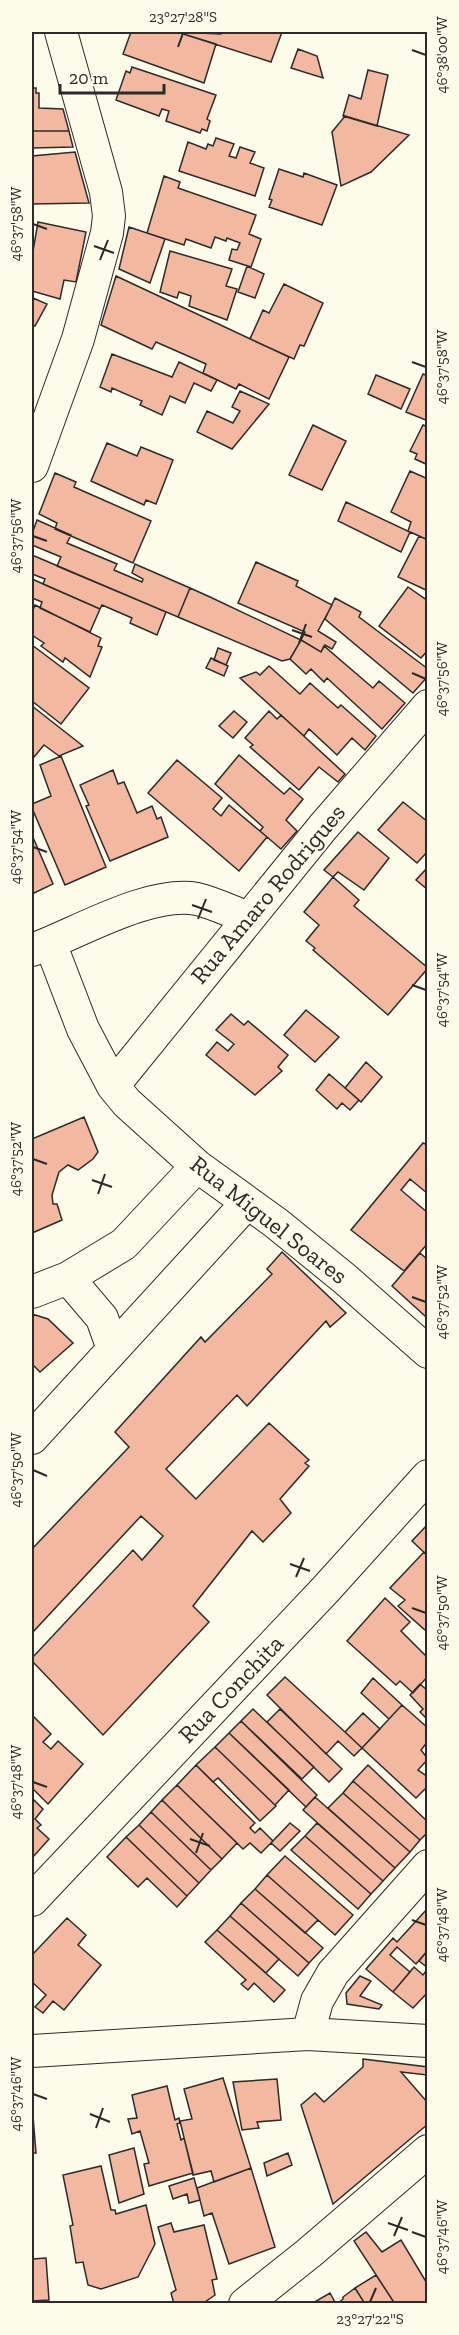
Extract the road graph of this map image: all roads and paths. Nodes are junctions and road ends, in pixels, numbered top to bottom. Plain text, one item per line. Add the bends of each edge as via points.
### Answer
1 (61, 32) edge
2 (32, 466) edge
3 (428, 706) edge
4 (249, 918) junction
5 (41, 946) edge
6 (113, 1086) junction
7 (196, 1166) junction
8 (247, 1203) junction
9 (68, 1278) junction
10 (32, 1293) edge
11 (113, 1349) junction
12 (428, 1352) edge
13 (32, 1438) edge
14 (428, 1476) edge
15 (428, 1866) edge
16 (32, 1900) edge
17 (308, 2034) junction
18 (428, 2041) edge
19 (32, 2051) edge
20 (428, 2151) edge
21 (245, 2304) edge

1 - 2 street via 106,192 109,216 78,339
3 - 4 street, Rua Amaro Rodrigues
4 - 5 street via 196,899 179,898 126,912
4 - 6 street, Rua Amaro Rodrigues
5 - 6 street, Rua Miguel Soares
6 - 7 street, Rua Miguel Soares
7 - 8 street, Rua Miguel Soares
7 - 9 street via 124,1244
8 - 11 street
8 - 12 street, Rua Miguel Soares via 345,1279
9 - 10 street
9 - 11 street via 102,1318
11 - 13 street
14 - 16 street, Rua Conchita
15 - 17 street via 333,1973 317,2001
17 - 18 street
17 - 19 street
20 - 21 street

